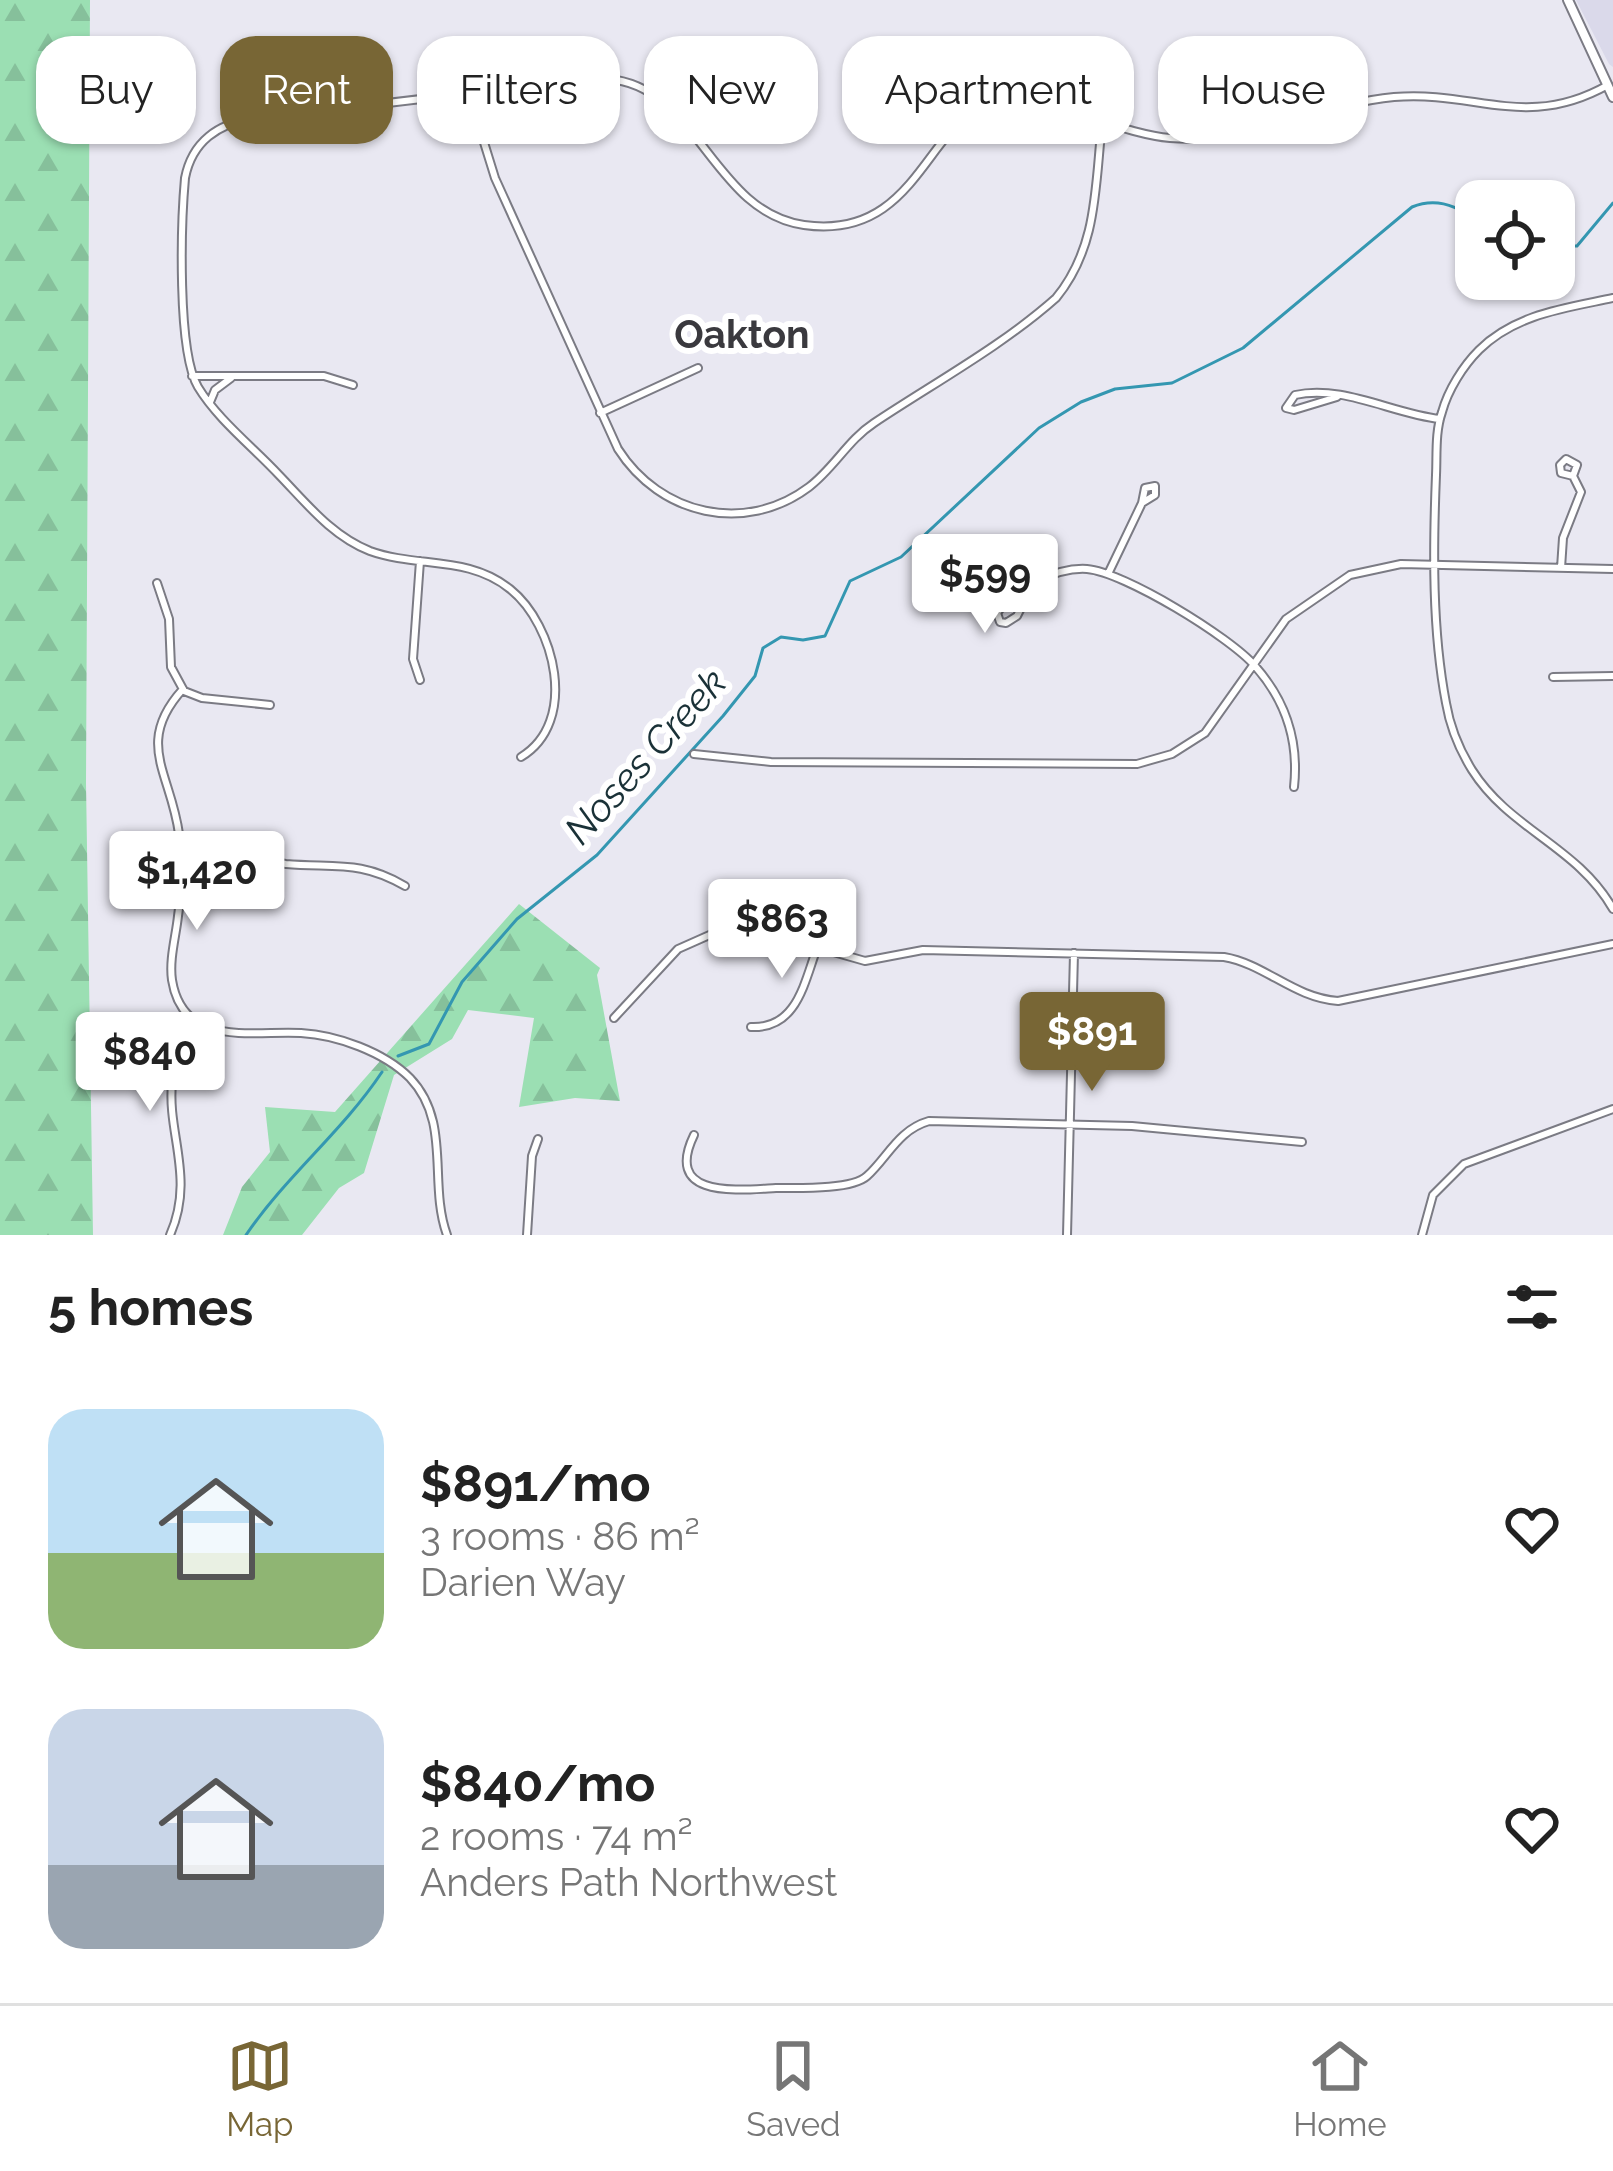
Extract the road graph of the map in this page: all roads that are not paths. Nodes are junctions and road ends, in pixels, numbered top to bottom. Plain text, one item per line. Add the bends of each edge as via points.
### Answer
1 (1568, 0) edge
2 (1611, 83) edge
3 (1613, 97) edge
4 (417, 99) edge
5 (1134, 131) edge
6 (484, 144) edge
7 (701, 144) edge
8 (942, 144) edge
9 (1100, 144) edge
10 (1613, 298) edge
11 (698, 368) dead end
12 (192, 376) junction
13 (234, 376) junction
14 (353, 385) dead end
15 (1337, 397) junction
16 (210, 402) junction
17 (600, 413) junction
18 (1439, 419) junction
19 (1573, 476) dead end
20 (1142, 503) dead end
21 (420, 561) junction
22 (1435, 565) junction
23 (1561, 568) junction
24 (1613, 569) edge
25 (1108, 574) junction
26 (157, 583) dead end
27 (1032, 586) junction
28 (1254, 665) junction
29 (1553, 676) dead end
30 (1613, 676) edge
31 (419, 680) dead end
32 (183, 689) junction
33 (270, 704) dead end
34 (694, 754) dead end
35 (521, 758) dead end
36 (1294, 787) dead end
37 (182, 857) junction
38 (405, 886) dead end
39 (1613, 910) edge
40 (1613, 944) edge
41 (817, 948) junction
42 (1074, 953) junction
43 (614, 1018) dead end
44 (198, 1022) junction
45 (751, 1027) dead end
46 (1613, 1109) edge
47 (1070, 1124) junction
48 (694, 1135) dead end
49 (538, 1139) dead end
50 (1302, 1142) dead end
51 (170, 1235) edge
52 (447, 1235) edge
53 (526, 1235) edge
54 (1067, 1235) edge
55 (1421, 1235) edge

1 - 2 street
2 - 3 street
2 - 5 street via 1534,109 1382,98 1245,133
4 - 12 street via 242,120 202,141 184,188
6 - 17 street
7 - 8 street via 756,207 826,226 857,221 897,199
9 - 17 street via 1090,234 1068,284 863,431 799,494 742,514 686,507 631,468
10 - 18 street via 1538,315 1491,340 1463,370
11 - 17 street
12 - 13 street
12 - 16 street
13 - 14 street via 324,376
13 - 16 street
15 - 15 street via 1305,393 1286,408 1294,410
15 - 18 street
16 - 21 street via 334,531 374,552
18 - 22 street
19 - 23 street via 1580,497
20 - 25 street
21 - 31 street via 412,659
21 - 35 street via 490,576 539,623 553,700 541,740
22 - 23 street
22 - 28 street via 1386,565 1338,582 1286,619
22 - 39 street via 1443,682 1464,756 1501,806 1566,853
23 - 24 street
25 - 27 street via 1071,570
25 - 28 street via 1168,604
26 - 32 street via 172,672
27 - 27 street via 1000,608 1000,622 1017,616
28 - 34 street via 1205,733 1137,764
28 - 36 street via 1290,726
29 - 30 street
32 - 33 street
32 - 37 street via 156,737
37 - 38 street via 351,865
37 - 44 street via 172,980
40 - 42 street via 1338,1001 1305,995 1234,959
41 - 42 street via 865,961 923,950
41 - 43 street via 774,935 696,938
41 - 45 street via 789,1014
42 - 47 street
44 - 51 street via 169,1083 181,1182
44 - 52 street via 226,1033 324,1036 403,1071 434,1118
46 - 55 street via 1464,1164 1433,1195
47 - 48 street via 928,1121 905,1132 866,1178 733,1190 712,1190 692,1175
47 - 50 street
47 - 54 street
49 - 53 street

